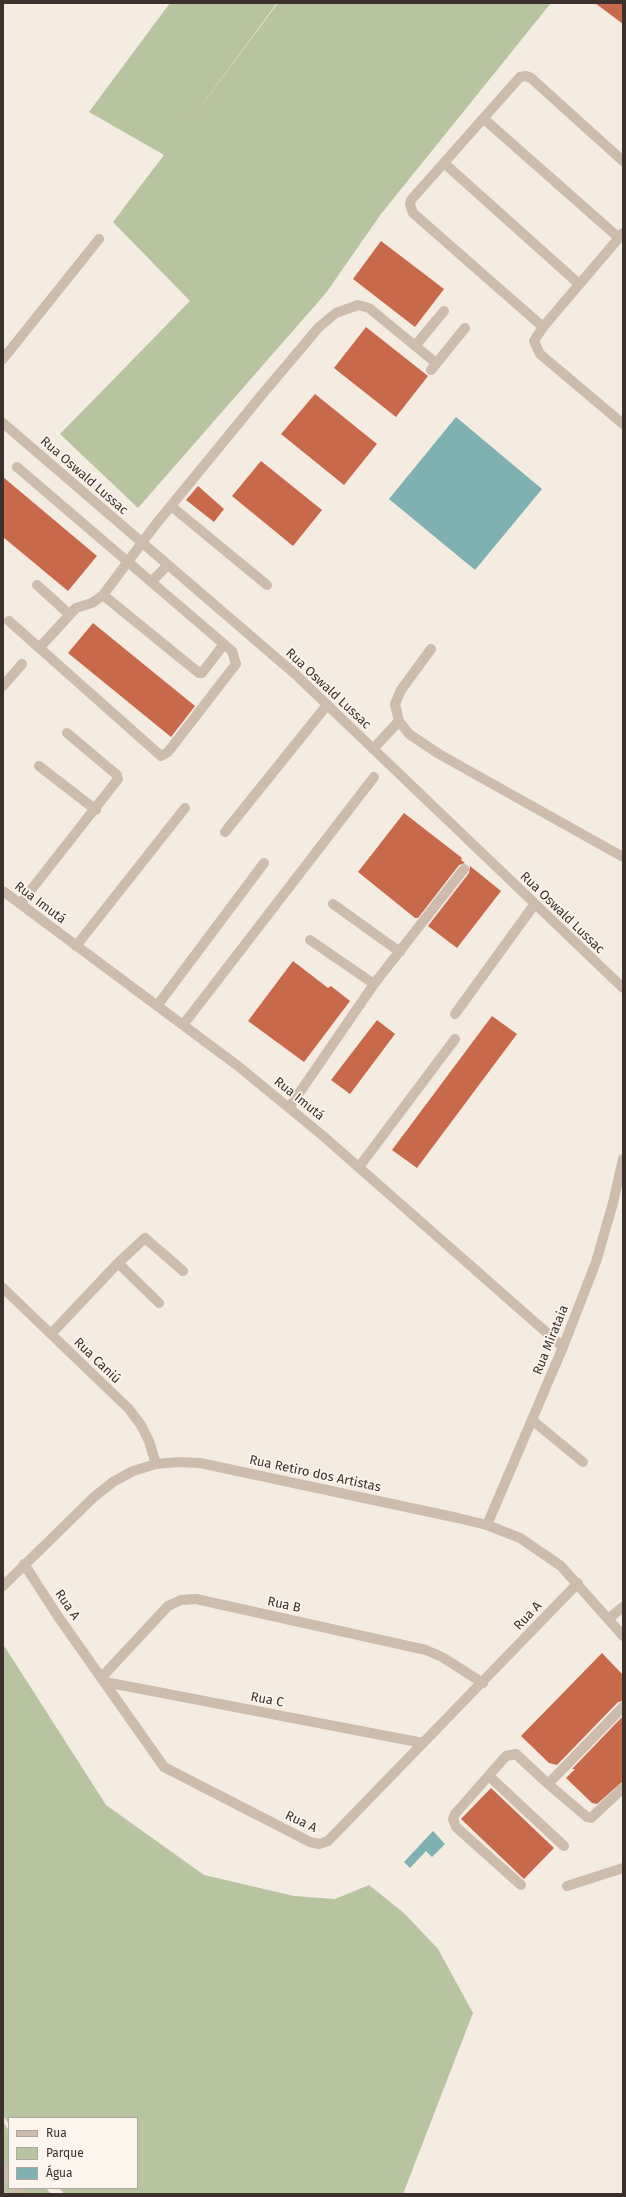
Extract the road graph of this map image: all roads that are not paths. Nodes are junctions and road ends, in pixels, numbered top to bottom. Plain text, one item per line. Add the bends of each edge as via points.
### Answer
1 (484, 119) junction
2 (623, 162) edge
3 (444, 163) junction
4 (621, 236) edge
5 (99, 238) dead end
6 (579, 284) junction
7 (444, 311) dead end
8 (543, 327) junction
9 (465, 328) dead end
10 (415, 346) junction
11 (3, 359) edge
12 (3, 423) edge
13 (623, 424) edge
14 (17, 467) dead end
15 (171, 506) junction
16 (141, 543) junction
17 (128, 562) junction
18 (167, 566) junction
19 (152, 582) junction
20 (37, 585) dead end
21 (267, 585) dead end
22 (103, 595) junction
23 (70, 614) junction
24 (8, 620) dead end
25 (224, 644) junction
26 (40, 647) junction
27 (431, 649) dead end
28 (22, 664) dead end
29 (3, 686) edge
30 (327, 705) junction
31 (399, 721) junction
32 (67, 733) dead end
33 (374, 749) junction
34 (39, 766) dead end
35 (374, 777) dead end
36 (185, 808) dead end
37 (96, 810) junction
38 (225, 832) dead end
39 (623, 857) edge
40 (264, 862) dead end
41 (464, 869) dead end
42 (3, 891) edge
43 (20, 904) junction
44 (333, 904) dead end
45 (534, 905) junction
46 (310, 940) dead end
47 (76, 946) junction
48 (400, 952) junction
49 (374, 984) junction
50 (623, 988) edge
51 (157, 1006) junction
52 (455, 1014) dead end
53 (183, 1025) junction
54 (455, 1039) dead end
55 (289, 1108) junction
56 (623, 1159) edge
57 (358, 1167) junction
58 (118, 1263) junction
59 (183, 1271) dead end
60 (3, 1288) edge
61 (159, 1303) dead end
62 (51, 1334) junction
63 (563, 1347) junction
64 (532, 1420) junction
65 (583, 1462) dead end
66 (156, 1464) junction
67 (487, 1525) junction
68 (24, 1564) junction
69 (578, 1583) junction
70 (3, 1586) edge
71 (623, 1607) edge
72 (608, 1619) junction
73 (623, 1636) edge
74 (103, 1680) junction
75 (483, 1683) junction
76 (623, 1706) edge
77 (423, 1743) junction
78 (489, 1776) junction
79 (548, 1784) junction
80 (623, 1788) edge
81 (564, 1846) dead end
82 (623, 1868) edge
83 (521, 1885) dead end
84 (567, 1886) dead end

1 - 2 street via 520,77 526,76
1 - 3 street
1 - 4 street
3 - 6 street
3 - 8 street via 411,200 411,209
4 - 6 street
5 - 11 street
6 - 8 street
7 - 10 street
8 - 13 street via 534,341 540,354
9 - 10 street via 433,367
10 - 15 street via 369,308 358,306 336,313 319,327
12 - 16 street, Rua Oswald Lussac
14 - 17 street
15 - 16 street
15 - 21 street
16 - 17 street
16 - 18 street, Rua Oswald Lussac
17 - 19 street
17 - 22 street
18 - 19 street
18 - 30 street, Rua Oswald Lussac via 295,674
19 - 25 street
20 - 23 street
22 - 23 street via 92,603 76,608
22 - 25 street via 199,673 202,673
23 - 26 street
24 - 26 street
25 - 26 street via 236,657 232,672 168,752 161,756
27 - 31 street via 401,690 395,704
28 - 29 street
30 - 33 street, Rua Oswald Lussac
30 - 38 street
31 - 33 street
31 - 39 street via 409,734 421,743
32 - 37 street via 117,775 118,779
33 - 45 street, Rua Oswald Lussac
34 - 37 street
35 - 53 street
36 - 47 street
37 - 43 street
40 - 51 street
41 - 48 street
42 - 43 street, Rua Imutá
43 - 47 street, Rua Imutá
44 - 48 street
45 - 50 street, Rua Oswald Lussac
45 - 52 street
46 - 49 street
47 - 51 street, Rua Imutá
48 - 49 street
49 - 55 street
51 - 53 street, Rua Imutá
53 - 55 street, Rua Imutá
54 - 57 street
55 - 57 street, Rua Imutá
56 - 63 street, Rua Mirataia via 596,1262
57 - 63 street, Rua Imutá
58 - 59 street via 145,1238
58 - 61 street
58 - 62 street
60 - 62 street, Rua Caniú
62 - 66 street, Rua Caniú via 128,1408 149,1441
63 - 64 street, Rua Mirataia
64 - 65 street
64 - 67 street, Rua Mirataia
66 - 67 street, Rua Retiro dos Artistas via 200,1463
66 - 68 street, Rua Retiro dos Artistas via 133,1471 94,1496
67 - 69 street, Rua Retiro dos Artistas via 520,1538 542,1552
68 - 70 street, Rua Retiro dos Artistas
68 - 74 street, Rua A
69 - 72 street, Rua Retiro dos Artistas
69 - 75 street, Rua A
71 - 72 street
72 - 73 street, Rua Retiro dos Artistas
74 - 75 street, Rua B via 168,1606 181,1600 196,1599 426,1650
74 - 77 street, Rua C
74 - 77 street, Rua A via 164,1767 310,1842 319,1844 328,1841
75 - 77 street, Rua A
76 - 79 street
78 - 79 street via 506,1756 516,1754
78 - 81 street
78 - 83 street via 453,1819 456,1827
79 - 80 street via 591,1818
82 - 84 street

